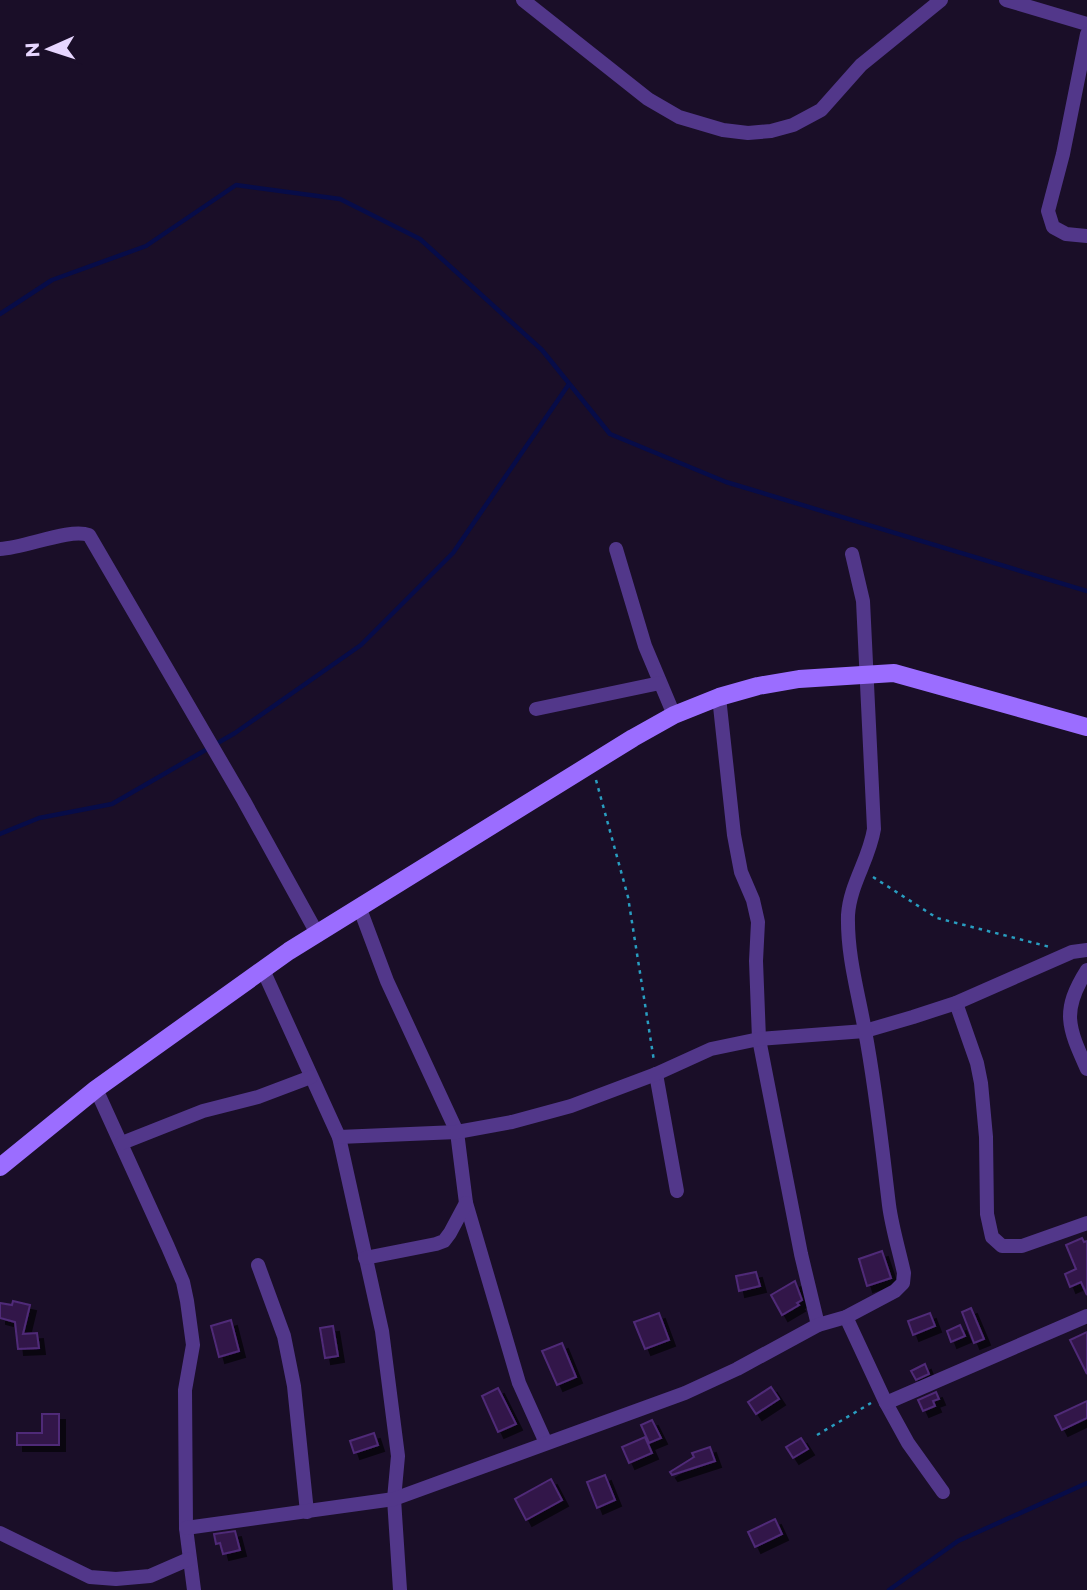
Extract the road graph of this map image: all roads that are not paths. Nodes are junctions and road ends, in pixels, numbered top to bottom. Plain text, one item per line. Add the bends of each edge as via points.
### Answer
1 (523, 0) edge
2 (942, 0) edge
3 (1006, 0) edge
4 (1033, 5) edge
5 (1087, 24) edge
6 (1087, 34) edge
7 (1087, 236) edge
8 (615, 549) dead end
9 (0, 550) edge
10 (852, 554) dead end
11 (867, 674) junction
12 (660, 683) junction
13 (719, 697) junction
14 (536, 709) dead end
15 (674, 716) junction
16 (1087, 727) edge
17 (360, 909) junction
18 (318, 935) junction
19 (1087, 950) edge
20 (263, 970) junction
21 (1087, 970) edge
22 (956, 1003) junction
23 (865, 1031) junction
24 (760, 1039) junction
25 (1087, 1069) edge
26 (656, 1074) junction
27 (311, 1077) junction
28 (96, 1090) junction
29 (457, 1132) junction
30 (339, 1137) junction
31 (122, 1143) junction
32 (0, 1167) edge
33 (677, 1191) dead end
34 (466, 1203) junction
35 (1087, 1223) edge
36 (365, 1258) junction
37 (258, 1265) dead end
38 (1087, 1316) edge
39 (846, 1317) junction
40 (818, 1325) junction
41 (885, 1399) junction
42 (546, 1443) junction
43 (943, 1492) dead end
44 (394, 1499) junction
45 (307, 1512) junction
46 (186, 1528) junction
47 (0, 1533) edge
48 (189, 1559) junction
49 (194, 1590) edge
50 (400, 1590) edge

1 - 2 street via 648,99 678,117 748,133 793,125 821,110 861,65
3 - 4 street
4 - 5 street
6 - 7 street via 1048,211 1053,227
8 - 12 street
9 - 18 street via 74,533 89,536
10 - 11 street via 863,601
11 - 13 street via 799,679
11 - 16 street via 894,673
11 - 23 street via 874,830 851,892 848,932
12 - 14 street
12 - 15 street
13 - 15 street
13 - 24 street via 734,835 758,922
15 - 17 street
17 - 18 street
17 - 29 street via 387,981
18 - 20 street
19 - 22 street via 1072,952
20 - 27 street
20 - 28 street
21 - 25 street via 1073,996 1070,1018
22 - 23 street
22 - 35 street via 981,1083 992,1237 1002,1246 1022,1246
23 - 24 street
23 - 39 street via 904,1273 903,1283 895,1291
24 - 26 street via 711,1049
24 - 40 street
26 - 29 street via 571,1106
26 - 33 street
27 - 30 street
27 - 31 street via 266,1095 203,1111
28 - 31 street
28 - 32 street
29 - 30 street
29 - 34 street
30 - 36 street
31 - 46 street via 183,1282 191,1322 193,1345 185,1390
34 - 36 street via 444,1241
34 - 42 street via 519,1383
36 - 44 street via 385,1346 398,1456
37 - 45 street via 284,1336 294,1386
38 - 41 street
39 - 40 street
39 - 41 street
40 - 42 street via 685,1393
41 - 43 street via 908,1443
42 - 44 street
44 - 45 street
44 - 50 street
45 - 46 street
46 - 48 street
47 - 48 street via 90,1577 150,1576
48 - 49 street

